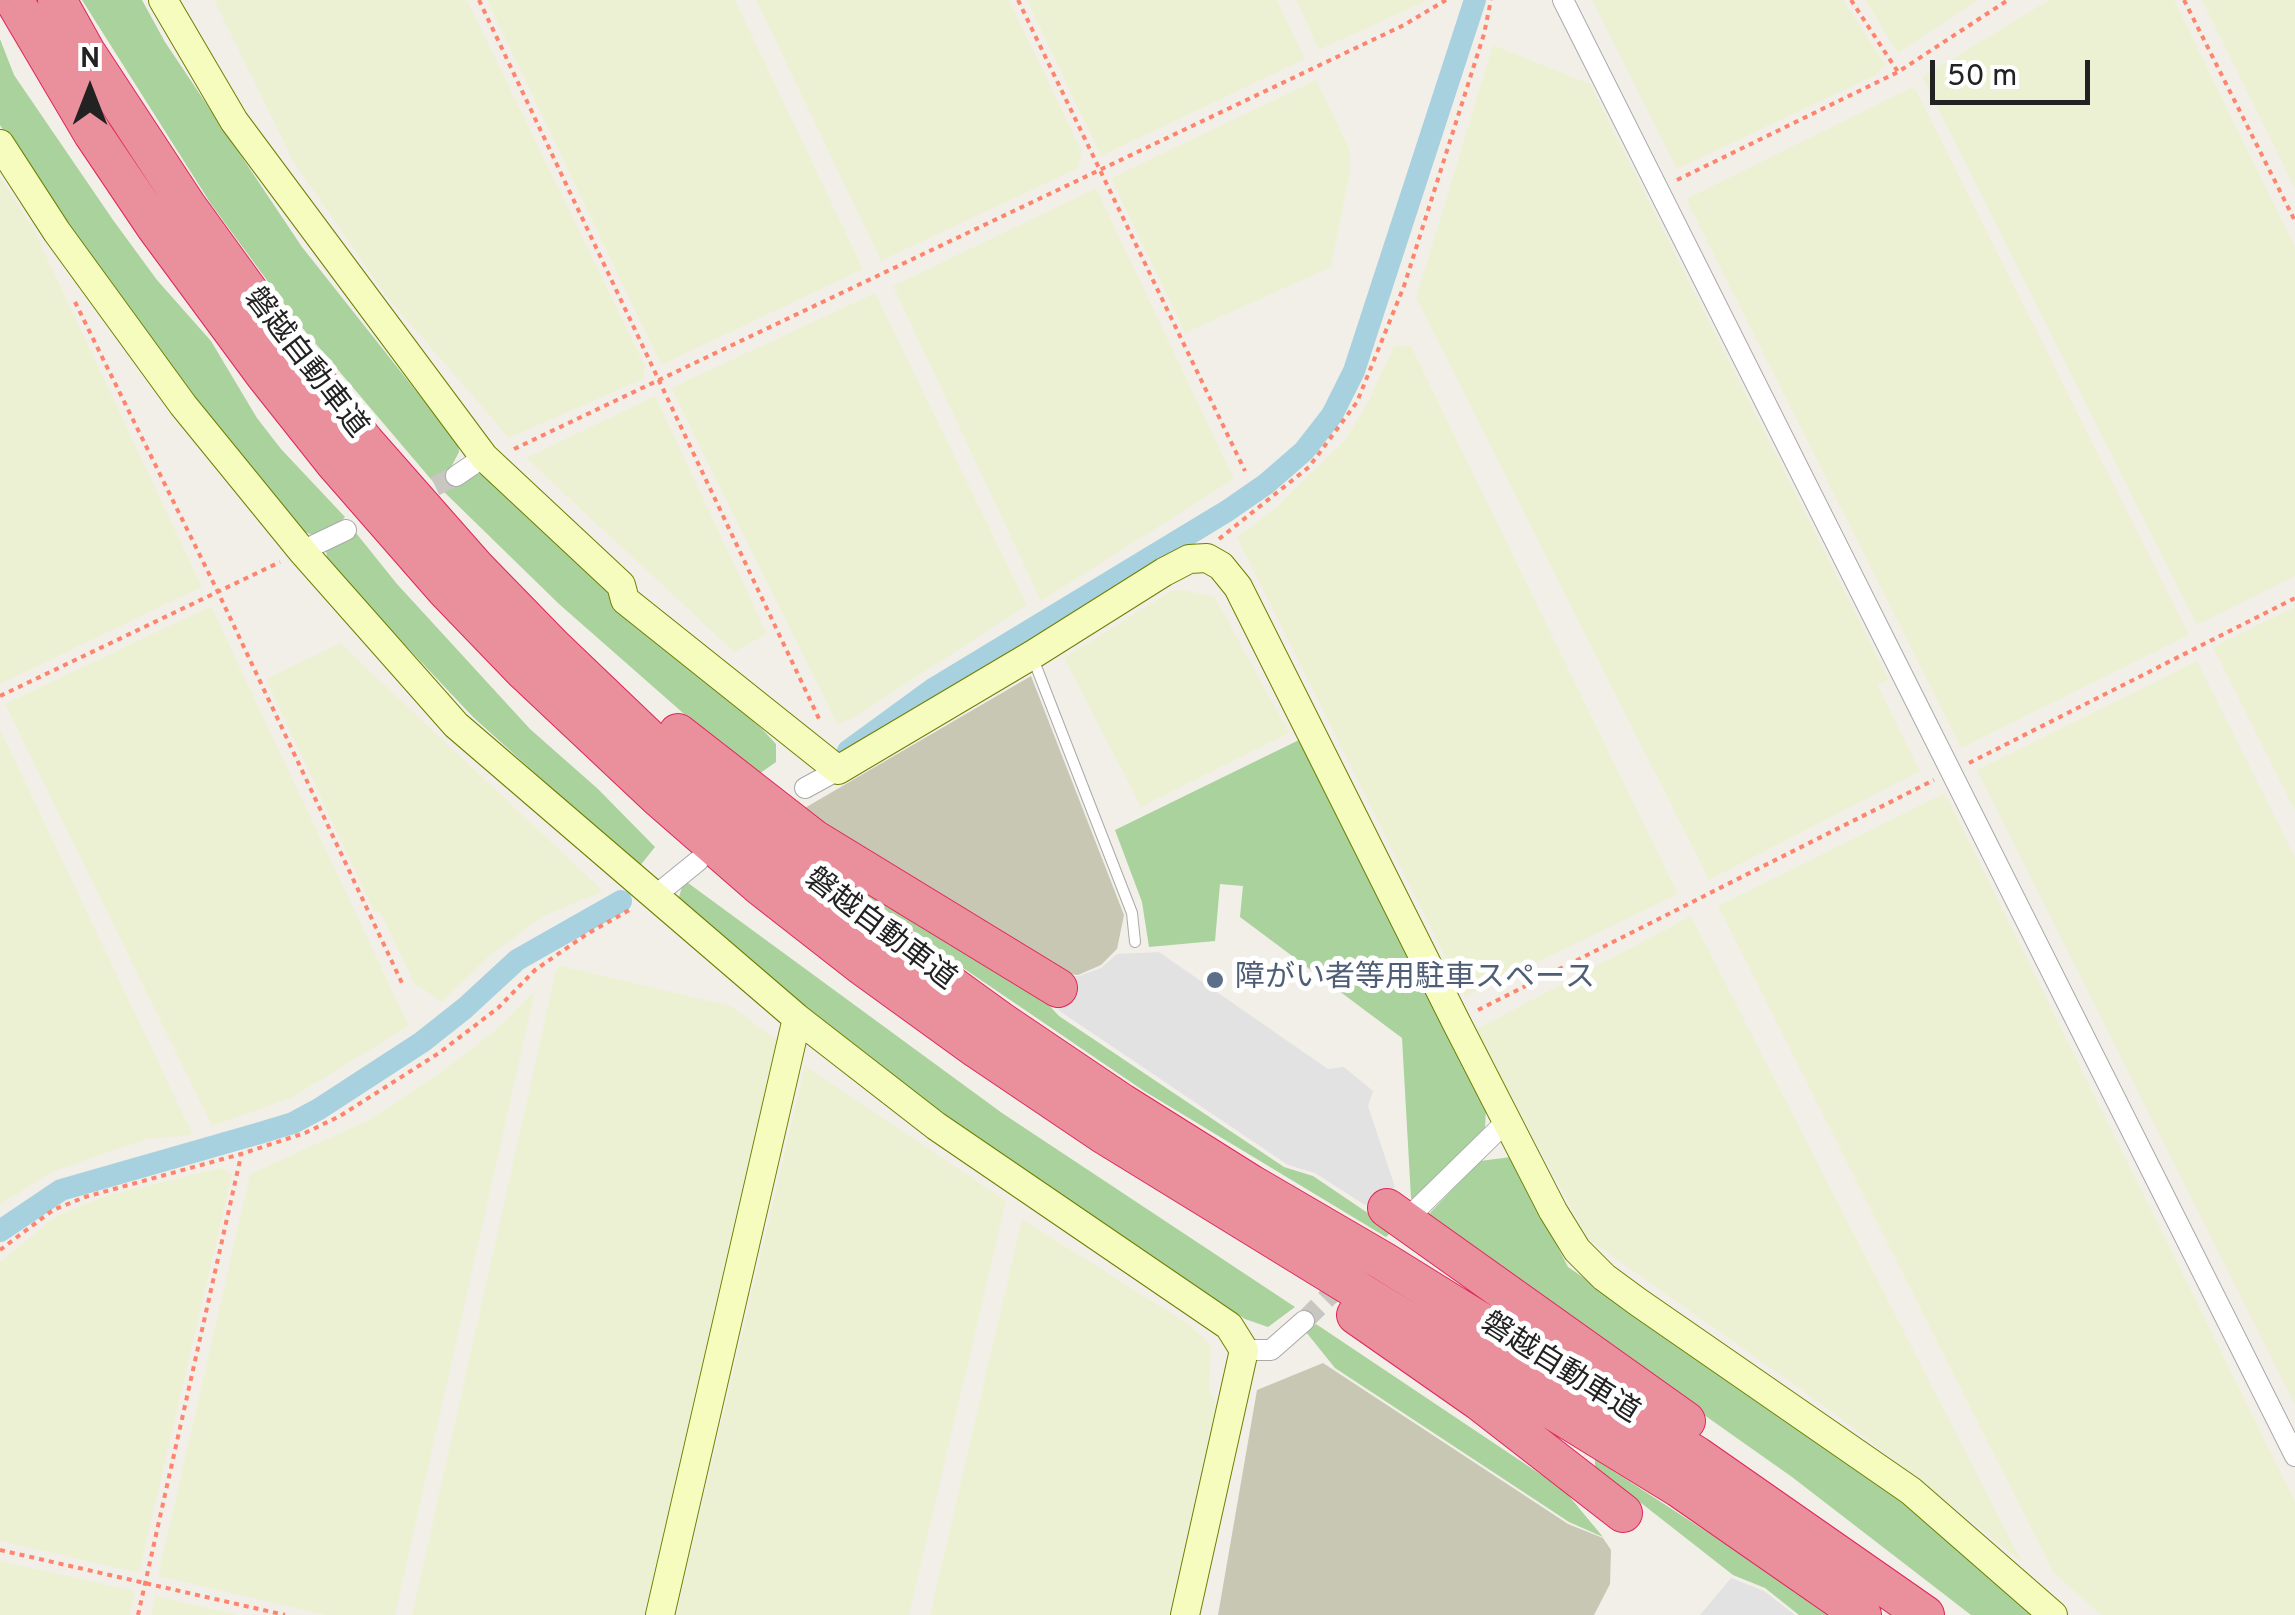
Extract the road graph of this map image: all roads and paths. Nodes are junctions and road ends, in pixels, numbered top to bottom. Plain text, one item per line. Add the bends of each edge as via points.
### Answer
1 (14, 0) edge
2 (57, 0) edge
3 (163, 0) edge
4 (478, 0) edge
5 (1018, 0) edge
6 (1446, 0) edge
7 (1491, 0) edge
8 (1563, 0) edge
9 (1851, 0) edge
10 (2008, 0) edge
11 (2184, 0) edge
12 (1898, 72) junction
13 (0, 144) edge
14 (1098, 170) junction
15 (1659, 188) junction
16 (2295, 221) edge
17 (72, 295) dead end
18 (659, 381) junction
19 (365, 442) junction
20 (484, 457) junction
21 (1245, 471) dead end
22 (456, 476) tunnel mouth
23 (346, 530) dead end
24 (302, 551) junction
25 (1207, 558) junction
26 (218, 592) junction
27 (2295, 598) edge
28 (1032, 655) junction
29 (0, 696) edge
30 (831, 765) junction
31 (1953, 771) junction
32 (804, 788) dead end
33 (698, 861) dead end
34 (656, 894) junction
35 (1136, 942) dead end
36 (402, 984) dead end
37 (1058, 988) dead end
38 (798, 1018) junction
39 (1456, 1022) junction
40 (1507, 1120) junction
41 (1104, 1134) junction
42 (241, 1154) junction
43 (1402, 1209) joint
44 (0, 1250) edge
45 (1304, 1321) tunnel mouth
46 (1244, 1350) junction
47 (2295, 1456) edge
48 (1623, 1513) dead end
49 (0, 1550) edge
50 (1869, 1573) junction
51 (145, 1584) junction
52 (138, 1615) edge
53 (285, 1615) edge
54 (660, 1615) edge
55 (1186, 1615) edge
56 (1862, 1615) edge
57 (1925, 1615) edge
58 (2053, 1615) edge

1 - 41 highway, 磐越自動車道 via 144,211 264,375 525,672 760,886 976,1050
2 - 19 highway, 磐越自動車道 via 197,221
3 - 20 street via 234,121
4 - 18 path
5 - 14 path
6 - 14 path
7 - 25 path via 1404,286 1357,402 1308,467 1232,526
8 - 15 street
9 - 12 path
10 - 12 path
11 - 16 path
12 - 15 path
13 - 24 street via 119,320
14 - 18 path
14 - 21 path
15 - 31 street
17 - 26 path
18 - 20 path via 509,452
18 - 30 path via 828,738
19 - 37 highway via 706,758 814,839
19 - 50 highway, 磐越自動車道 via 476,568 613,705 703,789 883,936 1122,1103 1698,1456
20 - 22 street
20 - 30 street via 620,586 625,600
23 - 24 street
24 - 26 path
24 - 34 street via 456,726
25 - 28 street via 1164,572
25 - 39 street via 1238,586
26 - 29 path
26 - 36 path
27 - 31 path
28 - 30 street
28 - 35 lane via 1132,913
30 - 32 street
31 - 39 path
31 - 47 street
33 - 34 street
34 - 38 street
34 - 42 path via 560,951 440,1054 340,1116
38 - 46 street via 936,1126 1228,1326
38 - 54 street
39 - 40 street
40 - 43 street
40 - 58 street via 1552,1211 1604,1277 1910,1491
41 - 48 highway via 1222,1229 1479,1401
41 - 56 highway, 磐越自動車道 via 1679,1488
42 - 44 path via 86,1196 53,1210
42 - 51 path
43 - 50 highway via 1799,1501
45 - 46 street via 1271,1350
46 - 55 street
49 - 51 path
50 - 57 highway, 磐越自動車道
51 - 52 path
51 - 53 path

